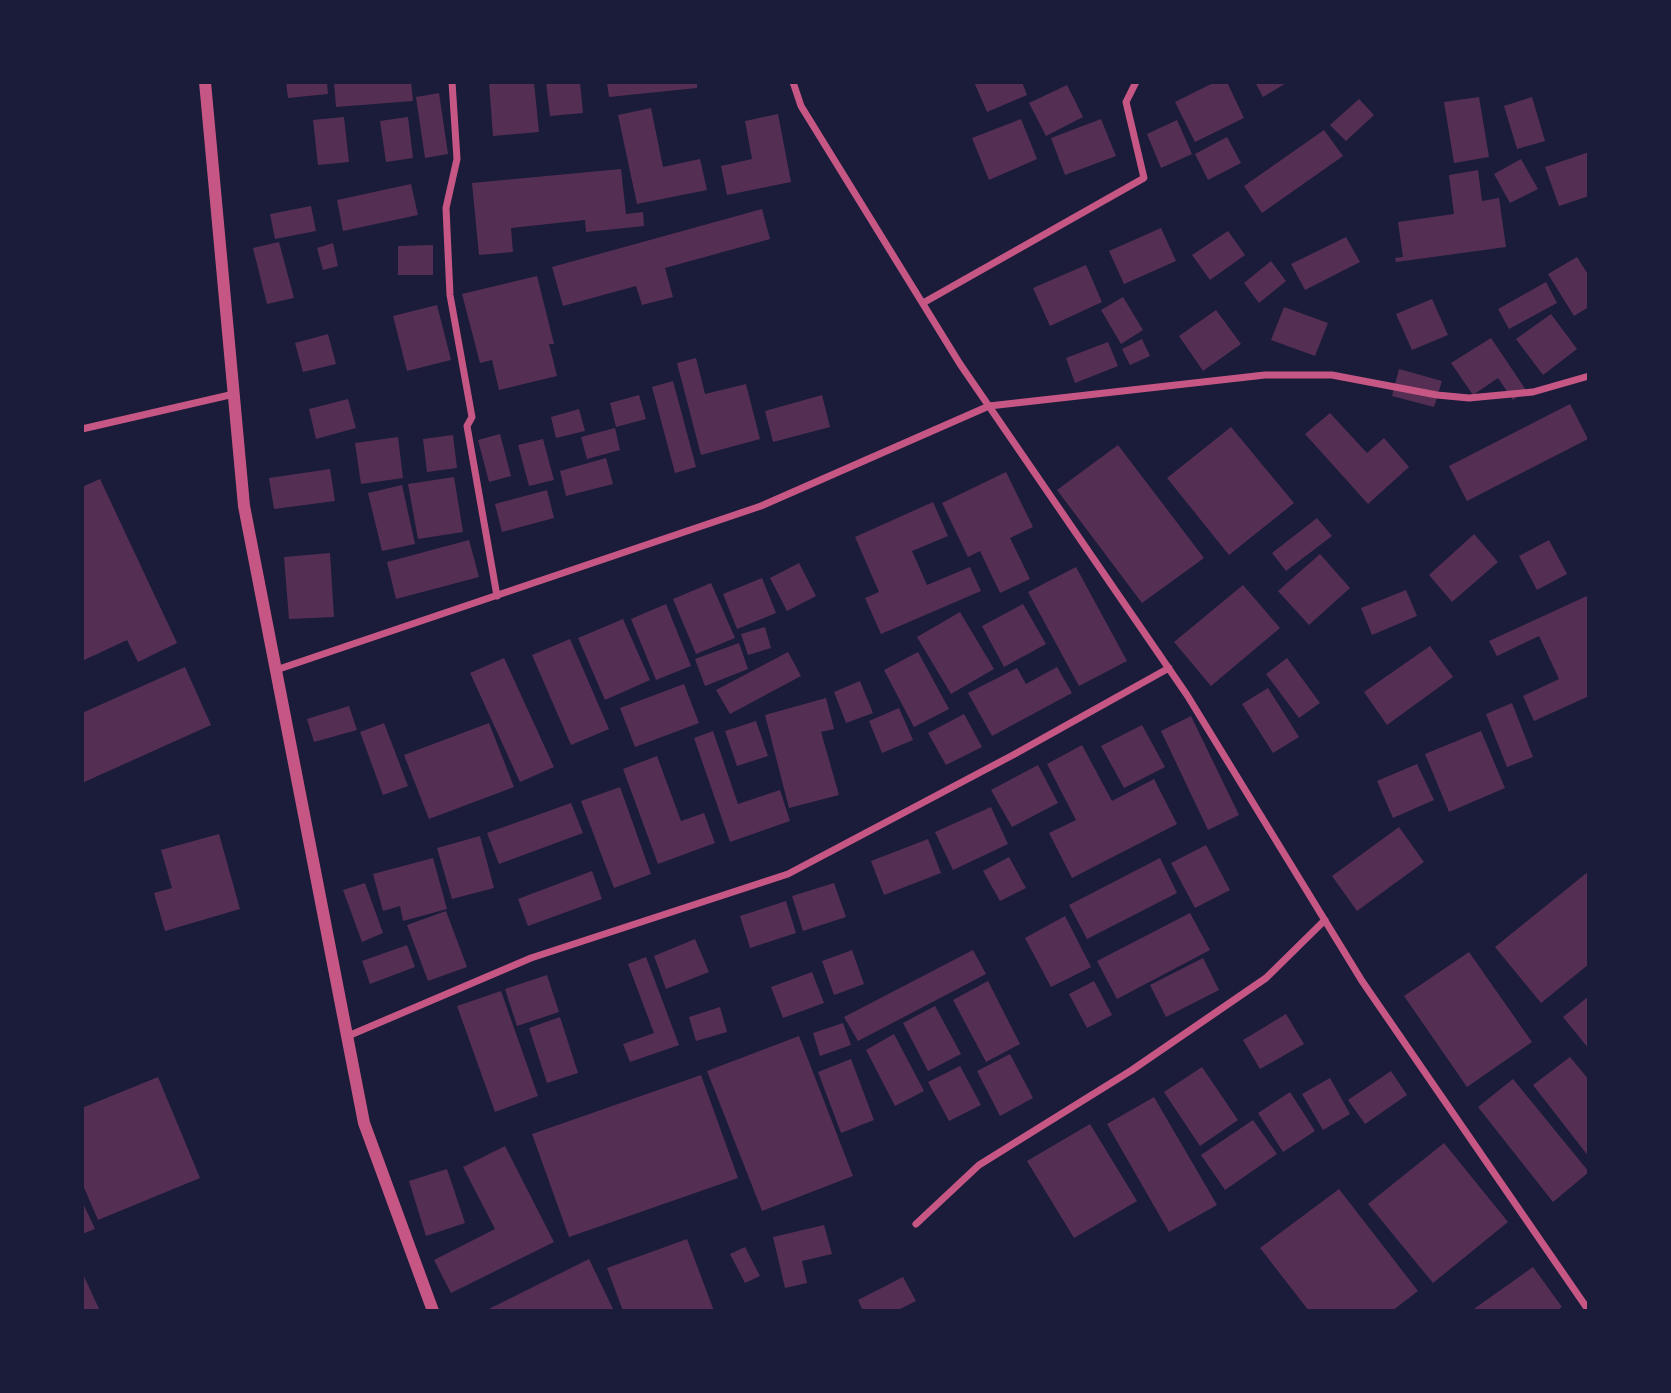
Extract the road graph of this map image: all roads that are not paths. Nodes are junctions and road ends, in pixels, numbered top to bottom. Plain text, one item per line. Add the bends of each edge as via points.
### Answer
1 (205, 82) edge
2 (452, 82) edge
3 (793, 82) edge
4 (1136, 82) edge
5 (923, 303) junction
6 (1589, 376) edge
7 (234, 394) junction
8 (989, 406) junction
9 (82, 429) edge
10 (497, 596) junction
11 (1169, 668) junction
12 (276, 670) junction
13 (1325, 920) junction
14 (348, 1036) junction
15 (916, 1224) dead end
16 (433, 1311) edge
17 (1589, 1311) edge

1 - 7 street
2 - 10 street via 457,159 446,208 450,295
3 - 5 street via 801,106
4 - 5 street via 1126,102 1144,178
5 - 8 street
6 - 8 street via 1533,392 1469,398 1332,375 1265,375
7 - 9 street
7 - 12 street via 244,506
8 - 10 street via 761,506
8 - 11 street
10 - 12 street
11 - 13 street
11 - 14 street via 788,874 531,958
12 - 14 street
13 - 15 street via 1266,978 1132,1070 979,1165
13 - 17 street
14 - 16 street via 364,1123

